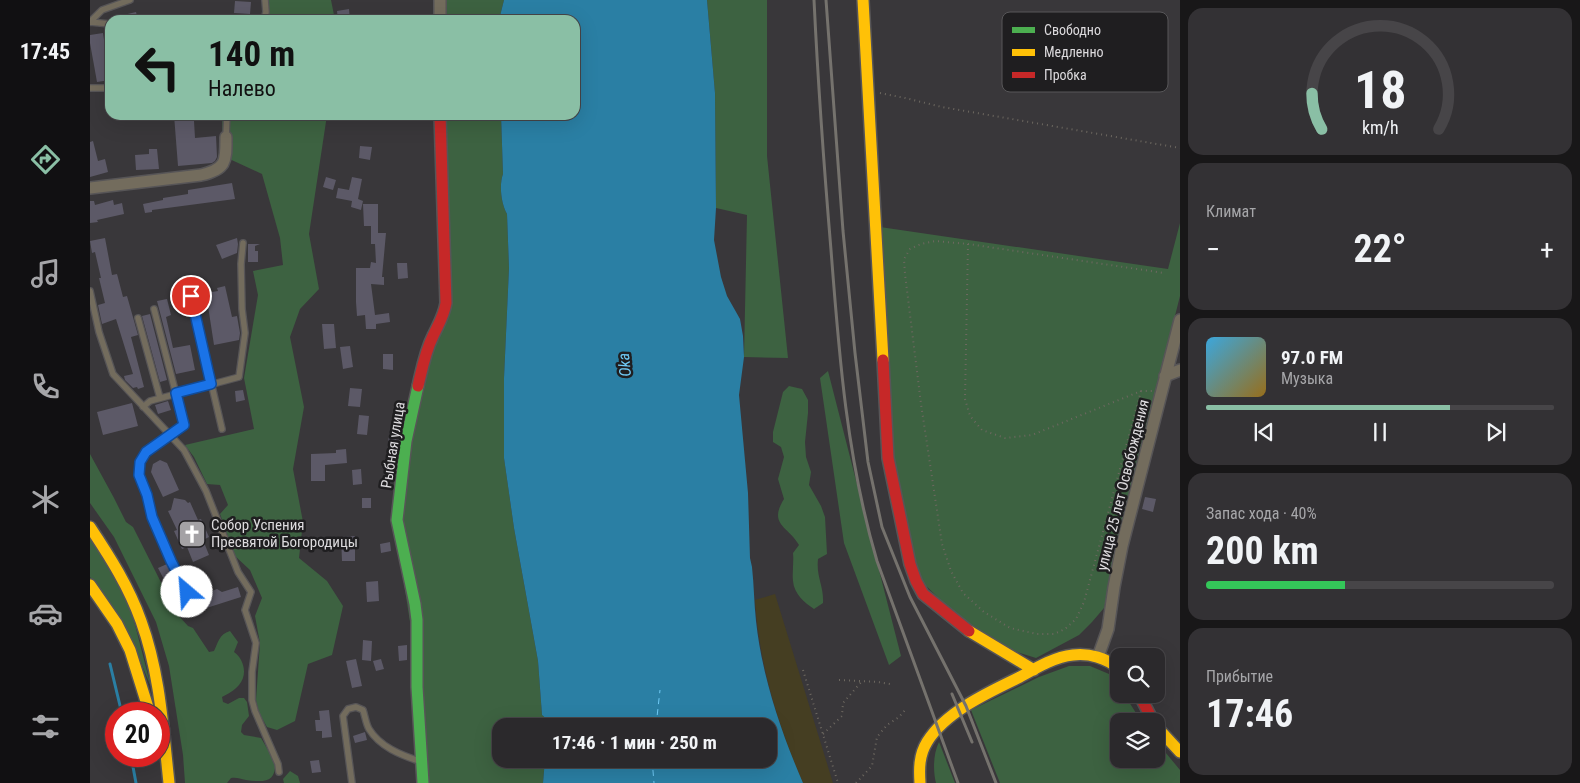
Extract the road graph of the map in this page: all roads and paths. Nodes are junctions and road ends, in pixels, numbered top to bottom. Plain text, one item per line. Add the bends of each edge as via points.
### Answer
1 (130, 0) edge
2 (265, 0) edge
3 (440, 0) edge
4 (863, 0) edge
5 (265, 15) edge
6 (440, 15) edge
7 (105, 24) edge
8 (90, 88) edge
9 (105, 88) edge
10 (867, 91) junction
11 (227, 120) edge
12 (440, 120) edge
13 (226, 137) joint
14 (1180, 148) edge
15 (90, 188) edge
16 (243, 243) dead end
17 (968, 244) junction
18 (1164, 273) dead end
19 (90, 290) edge
20 (191, 296) dead end
21 (154, 309) dead end
22 (138, 318) dead end
23 (1180, 320) edge
24 (1180, 370) edge
25 (1166, 376) junction
26 (211, 384) junction
27 (1162, 390) junction
28 (1141, 391) junction
29 (176, 393) junction
30 (160, 398) junction
31 (144, 407) junction
32 (222, 429) dead end
33 (170, 435) junction
34 (90, 527) edge
35 (90, 585) edge
36 (187, 592) dead end
37 (90, 602) edge
38 (1098, 656) junction
39 (1110, 663) edge
40 (804, 670) dead end
41 (1034, 670) junction
42 (839, 680) dead end
43 (138, 681) junction
44 (862, 681) junction
45 (890, 684) dead end
46 (146, 702) edge
47 (906, 709) dead end
48 (823, 734) junction
49 (1165, 736) edge
50 (1180, 752) edge
51 (421, 762) junction
52 (158, 767) edge
53 (278, 772) dead end
54 (159, 783) edge
55 (169, 783) edge
56 (352, 783) edge
57 (422, 783) edge
58 (838, 783) edge
59 (856, 783) edge
60 (920, 783) edge

1 - 7 lane via 102,10 90,22
2 - 5 lane
3 - 6 street
4 - 10 street
8 - 9 lane
10 - 14 path
10 - 41 street via 888,458 910,564 924,594 962,626
11 - 13 lane
12 - 51 street, Рыбная улица via 446,303 428,346 406,441 398,520 417,620
13 - 15 street via 226,156 223,165 215,172
16 - 26 lane via 245,333 239,378
17 - 18 path
17 - 28 path via 965,399 970,416 982,430 1005,438 1032,435
17 - 28 path via 935,241 921,244 910,249 904,259 942,544 963,593 984,612 1010,628 1037,634 1054,634 1076,619 1084,602
19 - 31 lane via 113,374
20 - 26 lane
21 - 29 lane
22 - 30 lane
23 - 25 street, улица 25 лет Освобождения
24 - 25 street
25 - 27 street, улица 25 лет Освобождения
26 - 29 lane
26 - 32 lane
27 - 28 path
27 - 38 street, улица 25 лет Освобождения via 1122,546 1108,629
29 - 30 lane
29 - 33 lane via 184,425
30 - 31 lane
31 - 33 lane
33 - 36 lane via 146,452 140,462 139,475 152,517
33 - 53 lane via 184,450 206,491 238,572 251,592 245,610 256,643 252,700 278,764
34 - 55 street via 113,562 142,622 160,702
35 - 43 street via 117,624 130,650
37 - 43 street via 113,632
38 - 39 street
38 - 41 street via 1066,655
40 - 48 path
41 - 60 street via 966,706 937,728 922,751
42 - 44 path
43 - 46 street
44 - 45 path
44 - 48 path via 843,704 842,716
47 - 59 path via 877,737 872,766
48 - 58 path
49 - 50 street
51 - 56 lane via 400,755 375,738 363,710 356,707 348,709 343,716
51 - 57 street, Рыбная улица
52 - 54 street

